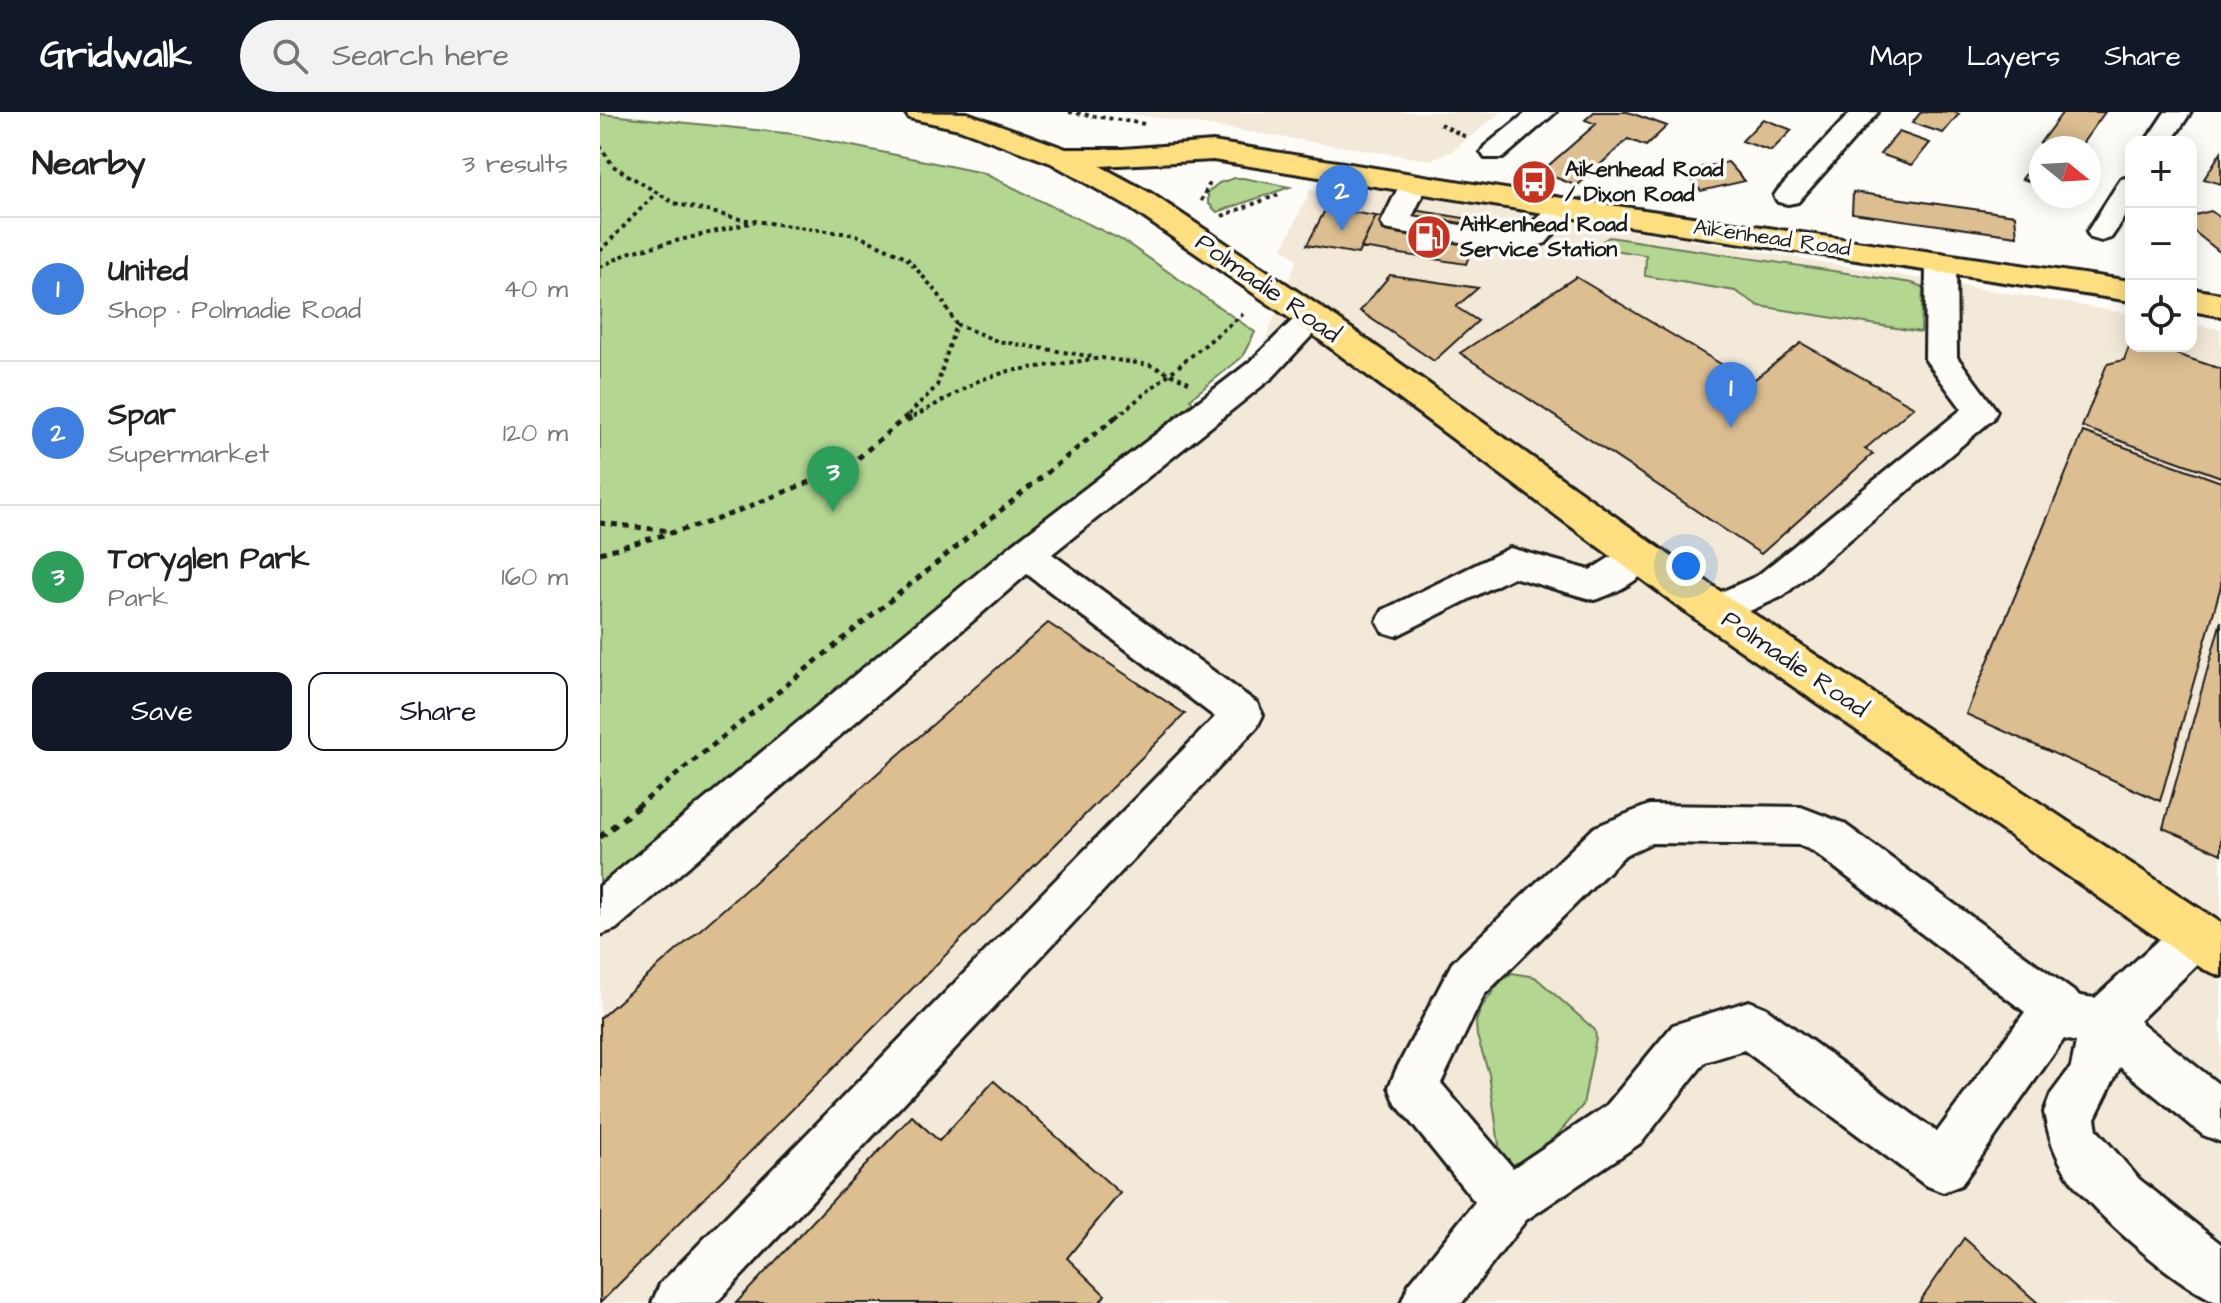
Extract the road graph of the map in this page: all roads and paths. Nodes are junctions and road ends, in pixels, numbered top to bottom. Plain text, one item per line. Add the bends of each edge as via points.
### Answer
1 (919, 112) edge
2 (1097, 112) edge
3 (1543, 112) edge
4 (1865, 112) edge
5 (2178, 112) edge
6 (1092, 116) dead end
7 (2162, 136) edge
8 (600, 146) edge
9 (1494, 152) dead end
10 (1061, 157) junction
11 (1270, 161) junction
12 (1414, 184) junction
13 (1162, 190) junction
14 (657, 192) junction
15 (2125, 194) edge
16 (1788, 196) dead end
17 (1562, 207) junction
18 (758, 221) junction
19 (2101, 232) dead end
20 (600, 251) edge
21 (1941, 262) junction
22 (600, 267) edge
23 (2125, 290) edge
24 (2197, 301) edge
25 (2221, 305) edge
26 (1243, 314) dead end
27 (1313, 318) junction
28 (956, 324) junction
29 (1102, 358) junction
30 (1173, 374) junction
31 (1224, 400) junction
32 (898, 426) junction
33 (600, 523) edge
34 (675, 532) junction
35 (600, 553) edge
36 (1026, 554) junction
37 (1641, 556) junction
38 (1716, 611) junction
39 (1396, 621) dead end
40 (600, 837) edge
41 (600, 914) edge
42 (2209, 944) edge
43 (2080, 1015) junction
44 (2221, 1117) edge
45 (1508, 1202) junction
46 (2221, 1277) edge
47 (679, 1303) edge
48 (1428, 1303) edge

1 - 10 main road, Aikenhead Road via 967,122
2 - 6 path
3 - 9 street
4 - 16 street
5 - 7 street
8 - 14 path via 613,166
10 - 11 main road, Aikenhead Road via 1213,151
10 - 13 main road, Aikenhead Road
11 - 12 main road, Aikenhead Road
11 - 13 main road, Aikenhead Road via 1218,166
12 - 17 main road, Aikenhead Road
12 - 17 street via 1389,239 1486,254 1536,237
13 - 27 main road, Polmadie Road
14 - 18 path via 674,203
14 - 20 path
15 - 19 street
17 - 21 main road, Aikenhead Road
18 - 22 path via 631,252
18 - 28 path via 856,235 906,257
21 - 23 main road, Aikenhead Road
21 - 38 street via 1941,359 1981,411 1770,586
24 - 25 main road
26 - 30 path
27 - 31 street
27 - 37 main road, Polmadie Road
28 - 29 path via 997,341
28 - 32 path via 937,386
29 - 30 path
29 - 32 path via 980,380
30 - 31 path
30 - 40 path
31 - 36 street
32 - 34 path via 849,466
33 - 34 path
34 - 35 path
36 - 41 street
36 - 47 street via 1243,715
37 - 38 main road, Polmadie Road
37 - 39 street via 1594,586 1510,562
38 - 42 main road, Polmadie Road
42 - 43 street
43 - 44 street
43 - 45 street via 1943,1167 1749,1025 1690,1042 1624,1124
43 - 45 street via 1828,837 1801,826 1649,824 1610,841 1468,979 1413,1087
43 - 46 street via 2097,1063 2087,1091 2069,1112 2076,1141 2095,1170 2128,1202
45 - 48 street

